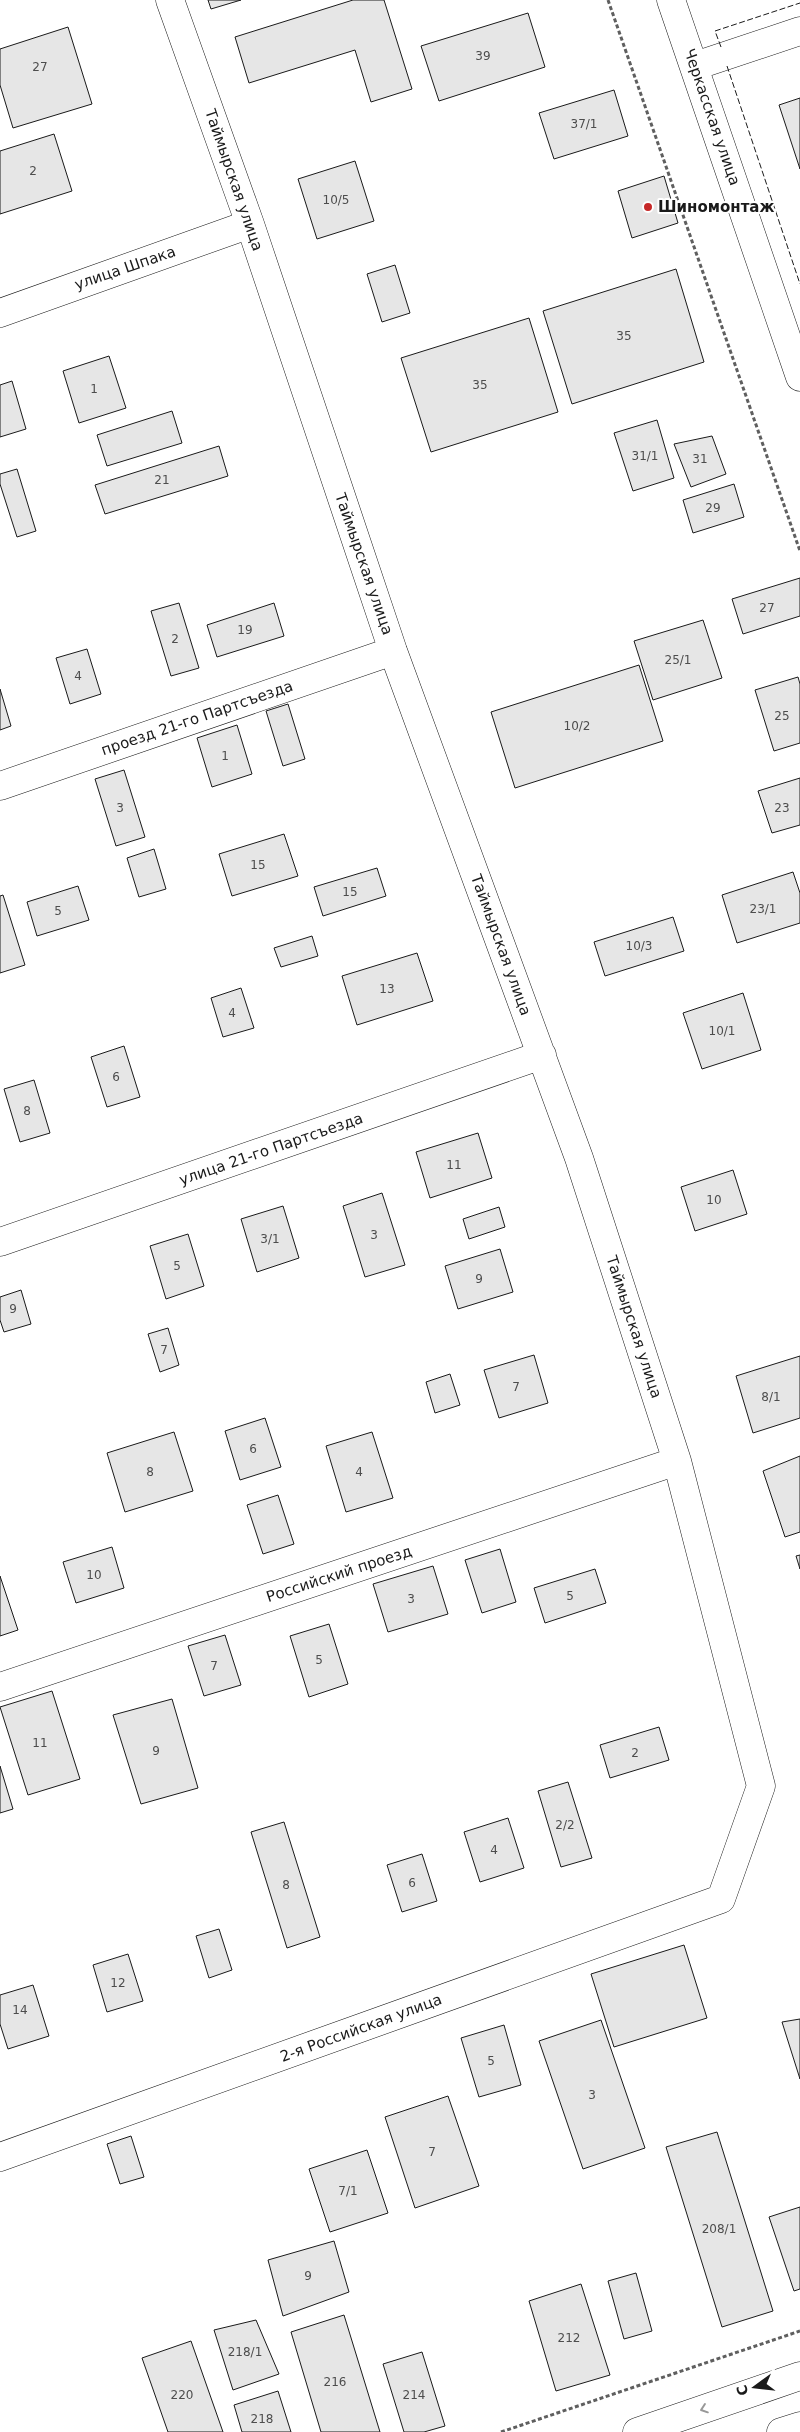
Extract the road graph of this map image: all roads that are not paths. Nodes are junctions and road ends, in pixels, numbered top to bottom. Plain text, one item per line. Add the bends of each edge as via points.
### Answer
1 (170, 0) edge
2 (671, 0) edge
3 (800, 30) edge
4 (694, 66) junction
5 (250, 224) junction
6 (0, 313) edge
7 (800, 377) edge
8 (393, 651) junction
9 (0, 786) edge
10 (542, 1055) junction
11 (0, 1242) edge
12 (677, 1461) junction
13 (0, 1687) edge
14 (721, 1899) joint
15 (0, 2157) edge
16 (800, 2376) edge
17 (800, 2426) edge
18 (637, 2432) edge
19 (781, 2432) edge

1 - 5 street, Таймырская улица
2 - 4 street, Черкасская улица
3 - 4 street
4 - 7 street, Черкасская улица
5 - 6 street, улица Шпака
5 - 8 street, Таймырская улица
8 - 9 street, проезд 21-го Партсъезда
8 - 10 street, Таймырская улица
10 - 11 street, улица 21-го Партсъезда
10 - 12 street, Таймырская улица via 579,1158
12 - 13 street, Российский проезд
12 - 14 street, Таймырская улица via 761,1786
14 - 15 street, 2-я Российская улица
16 -> 18 street
17 - 19 street

